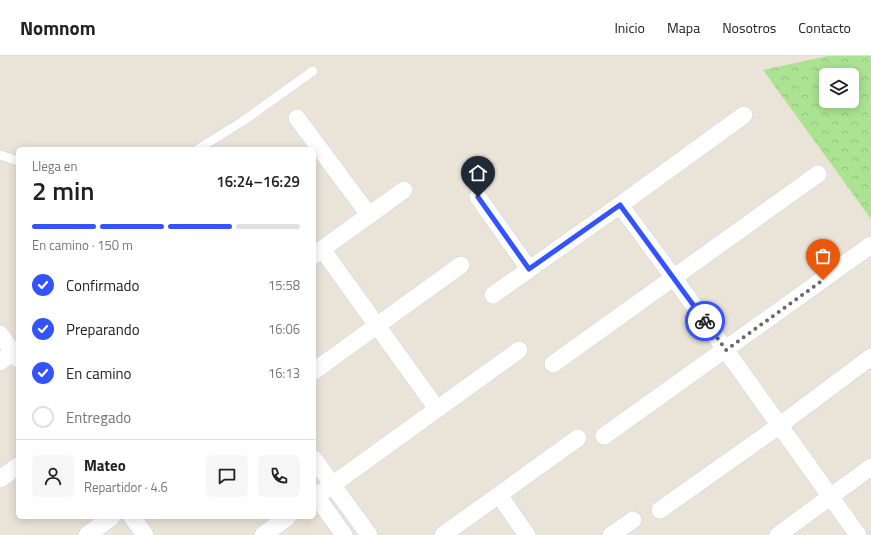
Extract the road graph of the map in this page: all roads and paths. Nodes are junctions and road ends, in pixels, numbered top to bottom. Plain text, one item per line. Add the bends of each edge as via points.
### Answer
1 (313, 71) dead end
2 (744, 115) dead end
3 (297, 118) dead end
4 (201, 147) edge
5 (0, 155) edge
6 (16, 160) edge
7 (818, 174) dead end
8 (404, 190) dead end
9 (478, 197) dead end
10 (620, 205) junction
11 (369, 215) junction
12 (871, 246) edge
13 (318, 252) edge
14 (461, 265) dead end
15 (529, 269) junction
16 (674, 278) junction
17 (493, 295) dead end
18 (377, 326) junction
19 (0, 334) edge
20 (519, 350) dead end
21 (726, 350) junction
22 (10, 358) edge
23 (871, 358) edge
24 (553, 364) dead end
25 (316, 370) edge
26 (437, 408) junction
27 (780, 425) junction
28 (604, 436) dead end
29 (578, 438) dead end
30 (316, 462) edge
31 (16, 467) edge
32 (871, 467) edge
33 (0, 479) edge
34 (332, 484) junction
35 (316, 495) edge
36 (499, 495) junction
37 (831, 495) junction
38 (316, 497) edge
39 (660, 510) dead end
40 (109, 519) edge
41 (133, 519) edge
42 (285, 519) edge
43 (633, 520) dead end
44 (87, 535) edge
45 (145, 535) edge
46 (263, 535) edge
47 (344, 535) edge
48 (369, 535) edge
49 (443, 535) edge
50 (527, 535) edge
51 (611, 535) edge
52 (778, 535) edge
53 (858, 535) edge

1 - 4 lane
2 - 10 street
3 - 11 street
5 - 6 lane
7 - 16 street
8 - 11 street
9 - 15 street
10 - 15 street
10 - 16 street
11 - 13 street
12 - 21 street
13 - 18 street
14 - 18 street
15 - 17 street
16 - 21 street
16 - 24 street
18 - 25 street
18 - 26 street
19 - 22 street
20 - 26 street
21 - 27 street
21 - 28 street
23 - 27 street
26 - 34 street
27 - 37 street
27 - 39 street
29 - 36 street
30 - 34 street
31 - 33 street
32 - 37 street
34 - 35 street
34 - 48 street
36 - 49 street
36 - 50 street
37 - 52 street
37 - 53 street
38 - 47 street
40 - 44 street
41 - 45 street
42 - 46 street
43 - 51 street

